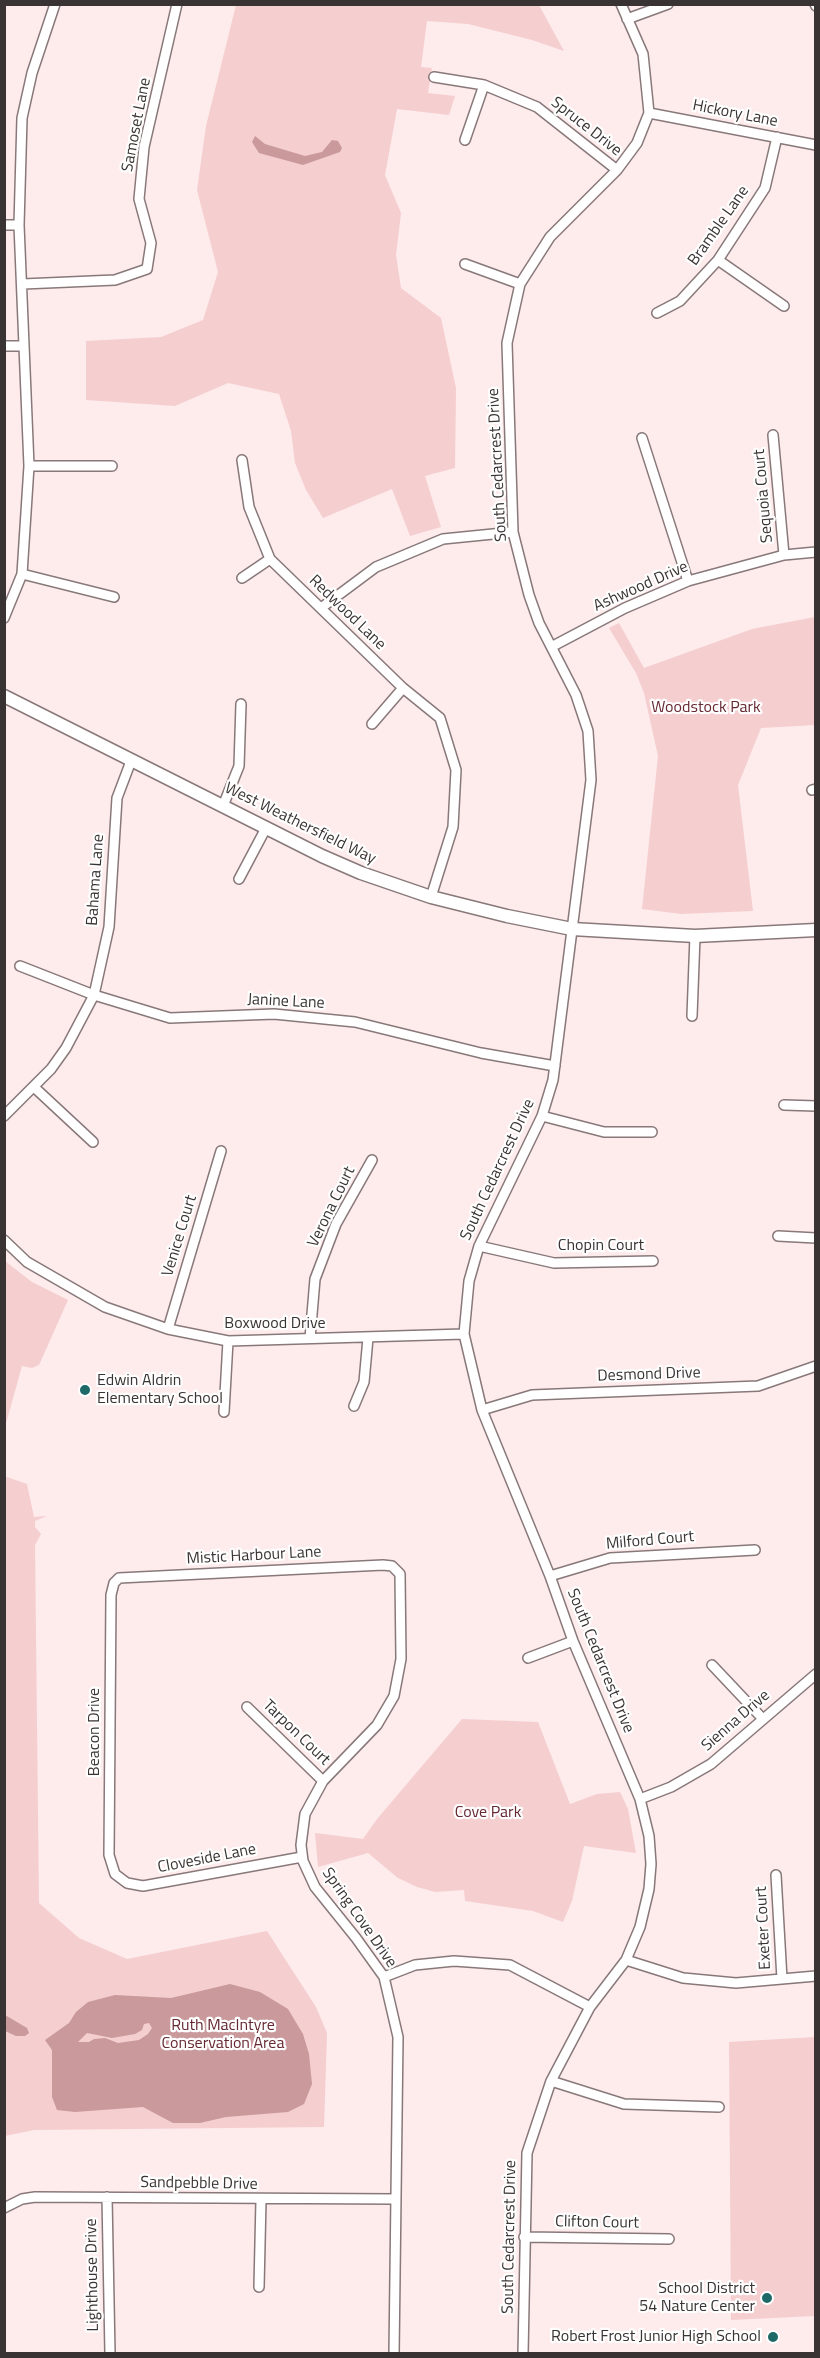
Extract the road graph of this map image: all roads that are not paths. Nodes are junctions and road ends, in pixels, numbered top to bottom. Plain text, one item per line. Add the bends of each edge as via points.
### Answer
1 (55, 4) edge
2 (177, 4) edge
3 (621, 4) edge
4 (668, 4) edge
5 (627, 19) junction
6 (434, 76) dead end
7 (484, 85) junction
8 (649, 113) junction
9 (777, 137) junction
10 (465, 140) dead end
11 (816, 145) edge
12 (617, 170) junction
13 (4, 225) edge
14 (19, 225) junction
15 (718, 260) junction
16 (465, 264) dead end
17 (23, 284) junction
18 (520, 284) junction
19 (784, 306) dead end
20 (657, 313) dead end
21 (4, 346) edge
22 (23, 346) junction
23 (773, 435) dead end
24 (642, 438) dead end
25 (242, 459) dead end
26 (29, 466) junction
27 (112, 466) dead end
28 (513, 532) junction
29 (816, 552) edge
30 (784, 555) junction
31 (270, 559) junction
32 (22, 574) junction
33 (242, 578) dead end
34 (687, 581) junction
35 (114, 597) dead end
36 (321, 608) junction
37 (4, 618) edge
38 (553, 646) junction
39 (403, 688) junction
40 (4, 696) edge
41 (241, 704) dead end
42 (372, 724) dead end
43 (131, 761) junction
44 (223, 806) junction
45 (266, 828) junction
46 (239, 879) dead end
47 (431, 897) junction
48 (572, 929) junction
49 (816, 930) edge
50 (695, 936) junction
51 (20, 966) dead end
52 (94, 995) junction
53 (692, 1016) dead end
54 (555, 1066) junction
55 (35, 1088) junction
56 (784, 1104) dead end
57 (816, 1106) edge
58 (4, 1116) edge
59 (542, 1116) junction
60 (651, 1132) dead end
61 (93, 1142) dead end
62 (221, 1151) dead end
63 (372, 1160) dead end
64 (778, 1236) dead end
65 (816, 1238) edge
66 (4, 1240) edge
67 (479, 1246) junction
68 (653, 1261) dead end
69 (168, 1329) junction
70 (464, 1334) junction
71 (310, 1338) junction
72 (368, 1338) junction
73 (228, 1341) junction
74 (816, 1366) edge
75 (354, 1406) dead end
76 (482, 1410) junction
77 (224, 1412) dead end
78 (755, 1550) dead end
79 (397, 1569) joint
80 (550, 1576) junction
81 (114, 1583) joint
82 (573, 1641) junction
83 (528, 1658) dead end
84 (712, 1665) dead end
85 (816, 1674) edge
86 (247, 1707) dead end
87 (763, 1719) junction
88 (323, 1781) junction
89 (640, 1799) junction
90 (302, 1857) junction
91 (776, 1875) dead end
92 (119, 1878) joint
93 (626, 1960) junction
94 (816, 1976) edge
95 (384, 1977) junction
96 (782, 1979) junction
97 (590, 2007) junction
98 (551, 2081) junction
99 (719, 2107) dead end
100 (107, 2197) junction
101 (395, 2199) junction
102 (261, 2200) junction
103 (4, 2208) edge
104 (524, 2237) junction
105 (669, 2239) dead end
106 (259, 2287) dead end
107 (110, 2354) edge
108 (394, 2354) edge
109 (523, 2354) edge

1 - 14 street via 22,118
2 - 17 street, Samoset Lane via 144,147 139,199 151,243 147,269 115,280
3 - 5 street, South Cedarcrest Drive
4 - 5 street
5 - 8 street, South Cedarcrest Drive via 643,54
6 - 7 street, Spruce Drive
7 - 10 street
7 - 12 street, Spruce Drive via 537,107
8 - 9 street, Hickory Lane
8 - 12 street, South Cedarcrest Drive via 637,143
9 - 11 street, Hickory Lane
9 - 15 street, Bramble Lane via 765,188
12 - 18 street, South Cedarcrest Drive via 550,237
13 - 14 street
14 - 17 street
15 - 19 street
15 - 20 street, Bramble Lane via 680,301
16 - 18 street
17 - 22 street
18 - 28 street, South Cedarcrest Drive via 507,343
21 - 22 street
22 - 26 street
23 - 30 street, Sequoia Court
24 - 34 street
25 - 31 street, Redwood Lane via 249,507
26 - 27 street
26 - 32 street
28 - 36 street via 443,539 376,567
28 - 38 street, South Cedarcrest Drive via 529,595
29 - 30 street, Ashwood Drive
30 - 34 street, Ashwood Drive
31 - 33 street
31 - 36 street, Redwood Lane
32 - 35 street
32 - 37 street
34 - 38 street, Ashwood Drive
36 - 39 street, Redwood Lane
38 - 48 street, South Cedarcrest Drive via 588,731 591,780
39 - 42 street
39 - 47 street, Redwood Lane via 440,718 456,770 453,827
40 - 43 street, West Weathersfield Way
41 - 44 street via 238,766
43 - 44 street, West Weathersfield Way
43 - 52 street, Bahama Lane via 117,798 109,927
44 - 45 street, West Weathersfield Way
45 - 46 street
45 - 47 street, West Weathersfield Way via 361,873
47 - 48 street, West Weathersfield Way
48 - 50 street, West Weathersfield Way
48 - 54 street, South Cedarcrest Drive
49 - 50 street, West Weathersfield Way
50 - 53 street
51 - 52 street, Janine Lane
52 - 54 street, Janine Lane via 170,1017 274,1014 355,1022 481,1053
52 - 55 street, Bahama Lane via 66,1048
54 - 59 street, South Cedarcrest Drive
55 - 58 street, Bahama Lane
55 - 61 street
56 - 57 street
59 - 60 street via 604,1132
59 - 67 street, South Cedarcrest Drive
62 - 69 street, Venice Court
63 - 71 street, Verona Court via 336,1224 315,1279
64 - 65 street
66 - 69 street, Boxwood Drive via 27,1262 105,1307
67 - 68 street, Chopin Court via 554,1263
67 - 70 street, South Cedarcrest Drive via 469,1281
69 - 73 street, Boxwood Drive
70 - 72 street, Boxwood Drive
70 - 76 street, South Cedarcrest Drive
71 - 72 street, Boxwood Drive
71 - 73 street, Boxwood Drive
72 - 75 street via 364,1382
73 - 77 street
74 - 76 street, Desmond Drive via 758,1386 532,1395
76 - 80 street, South Cedarcrest Drive
78 - 80 street, Milford Court via 610,1558
79 - 81 street, Mistic Harbour Lane via 383,1565 124,1577
79 - 88 street, Spring Cove Drive via 401,1581 401,1659 394,1696 370,1734
80 - 82 street, South Cedarcrest Drive
81 - 92 street, Beacon Drive via 109,1855 111,1868
82 - 83 street
82 - 89 street, South Cedarcrest Drive
84 - 87 street
85 - 87 street, Sienna Drive
86 - 88 street, Tarpon Court
87 - 89 street, Sienna Drive via 711,1764
88 - 90 street, Spring Cove Drive via 305,1814
89 - 93 street, South Cedarcrest Drive via 649,1836 649,1889 640,1927
90 - 92 street, Cloveside Lane via 143,1886
90 - 95 street, Spring Cove Drive via 315,1887
91 - 96 street, Exeter Court
93 - 96 street via 683,1978 736,1983
93 - 97 street, South Cedarcrest Drive
94 - 96 street
95 - 97 street via 415,1965 454,1961 510,1965
95 - 101 street, Spring Cove Drive via 398,2037
97 - 98 street, South Cedarcrest Drive
98 - 99 street via 624,2104
98 - 104 street, South Cedarcrest Drive via 527,2153
100 - 102 street, Sandpebble Drive
100 - 103 street, Sandpebble Drive via 35,2197
100 - 107 street, Lighthouse Drive
101 - 102 street, Sandpebble Drive
101 - 108 street, Spring Cove Drive
102 - 106 street
104 - 105 street, Clifton Court
104 - 109 street, South Cedarcrest Drive

